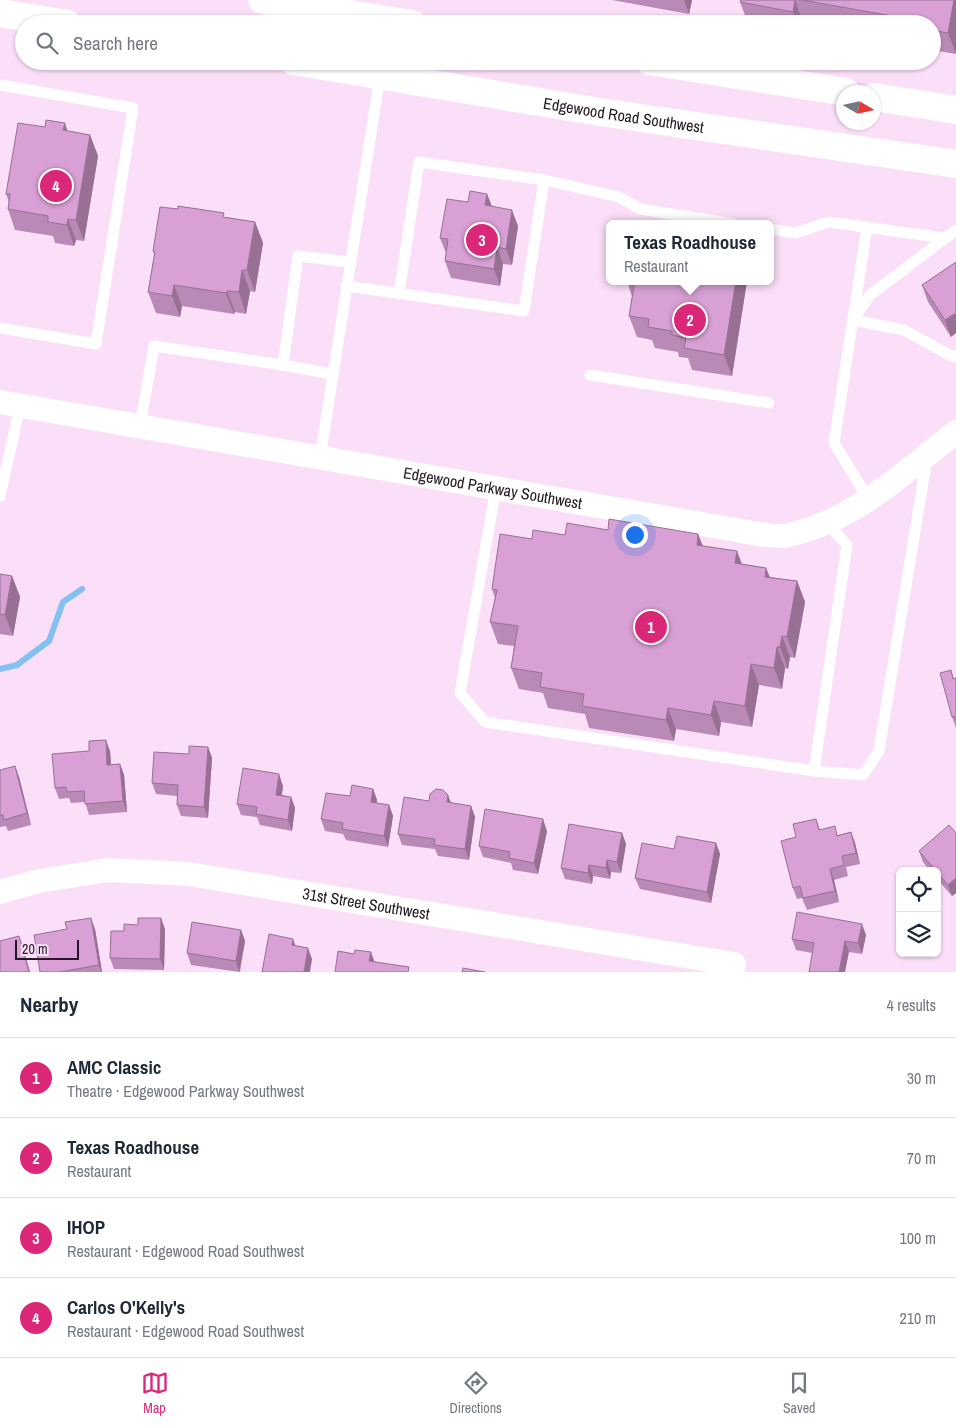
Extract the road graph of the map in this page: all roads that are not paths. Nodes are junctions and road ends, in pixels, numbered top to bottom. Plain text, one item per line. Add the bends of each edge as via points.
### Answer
1 (262, 0) edge
2 (0, 13) edge
3 (15, 15) edge
4 (356, 15) edge
5 (345, 70) edge
6 (706, 70) edge
7 (380, 76) junction
8 (0, 85) edge
9 (836, 90) edge
10 (881, 98) edge
11 (956, 110) edge
12 (956, 164) edge
13 (544, 180) junction
14 (709, 220) edge
15 (867, 227) junction
16 (774, 230) edge
17 (956, 230) edge
18 (944, 238) junction
19 (350, 262) junction
20 (346, 286) junction
21 (399, 294) junction
22 (852, 320) junction
23 (0, 328) edge
24 (956, 355) edge
25 (283, 365) junction
26 (332, 374) junction
27 (590, 375) dead end
28 (769, 403) dead end
29 (10, 404) edge
30 (140, 426) junction
31 (956, 432) edge
32 (928, 454) junction
33 (320, 458) junction
34 (496, 488) junction
35 (0, 496) edge
36 (869, 500) junction
37 (827, 523) junction
38 (814, 771) junction
39 (0, 892) edge
40 (733, 968) edge

1 - 4 main road
2 - 3 main road
5 - 7 main road, Edgewood Road Southwest
6 - 9 main road
7 - 12 main road, Edgewood Road Southwest
7 - 19 lane
8 - 23 lane via 133,108 96,344
10 - 11 main road
13 - 14 lane via 619,197 640,209
13 - 21 lane via 524,311
13 - 21 lane via 419,162
15 - 16 lane via 829,222 795,233
15 - 18 lane
15 - 22 lane
17 - 18 lane
18 - 22 lane via 870,295
19 - 20 lane
19 - 25 lane via 298,256
20 - 21 lane
20 - 26 lane
22 - 24 lane via 904,330 953,357
22 - 36 lane via 834,443
25 - 26 lane
25 - 30 lane via 154,346
26 - 33 lane
27 - 28 lane
29 - 30 street, Edgewood Parkway Southwest
29 - 35 lane
30 - 33 street, Edgewood Parkway Southwest
31 - 32 street, Edgewood Parkway Southwest
32 - 36 street, Edgewood Parkway Southwest
32 - 38 lane via 879,751 863,775
33 - 34 street, Edgewood Parkway Southwest
34 - 37 street, Edgewood Parkway Southwest via 782,536
34 - 38 lane via 460,693 485,722
36 - 37 street, Edgewood Parkway Southwest
37 - 38 lane via 847,545
39 - 40 street, 31st Street Southwest via 39,881 108,870 189,874

